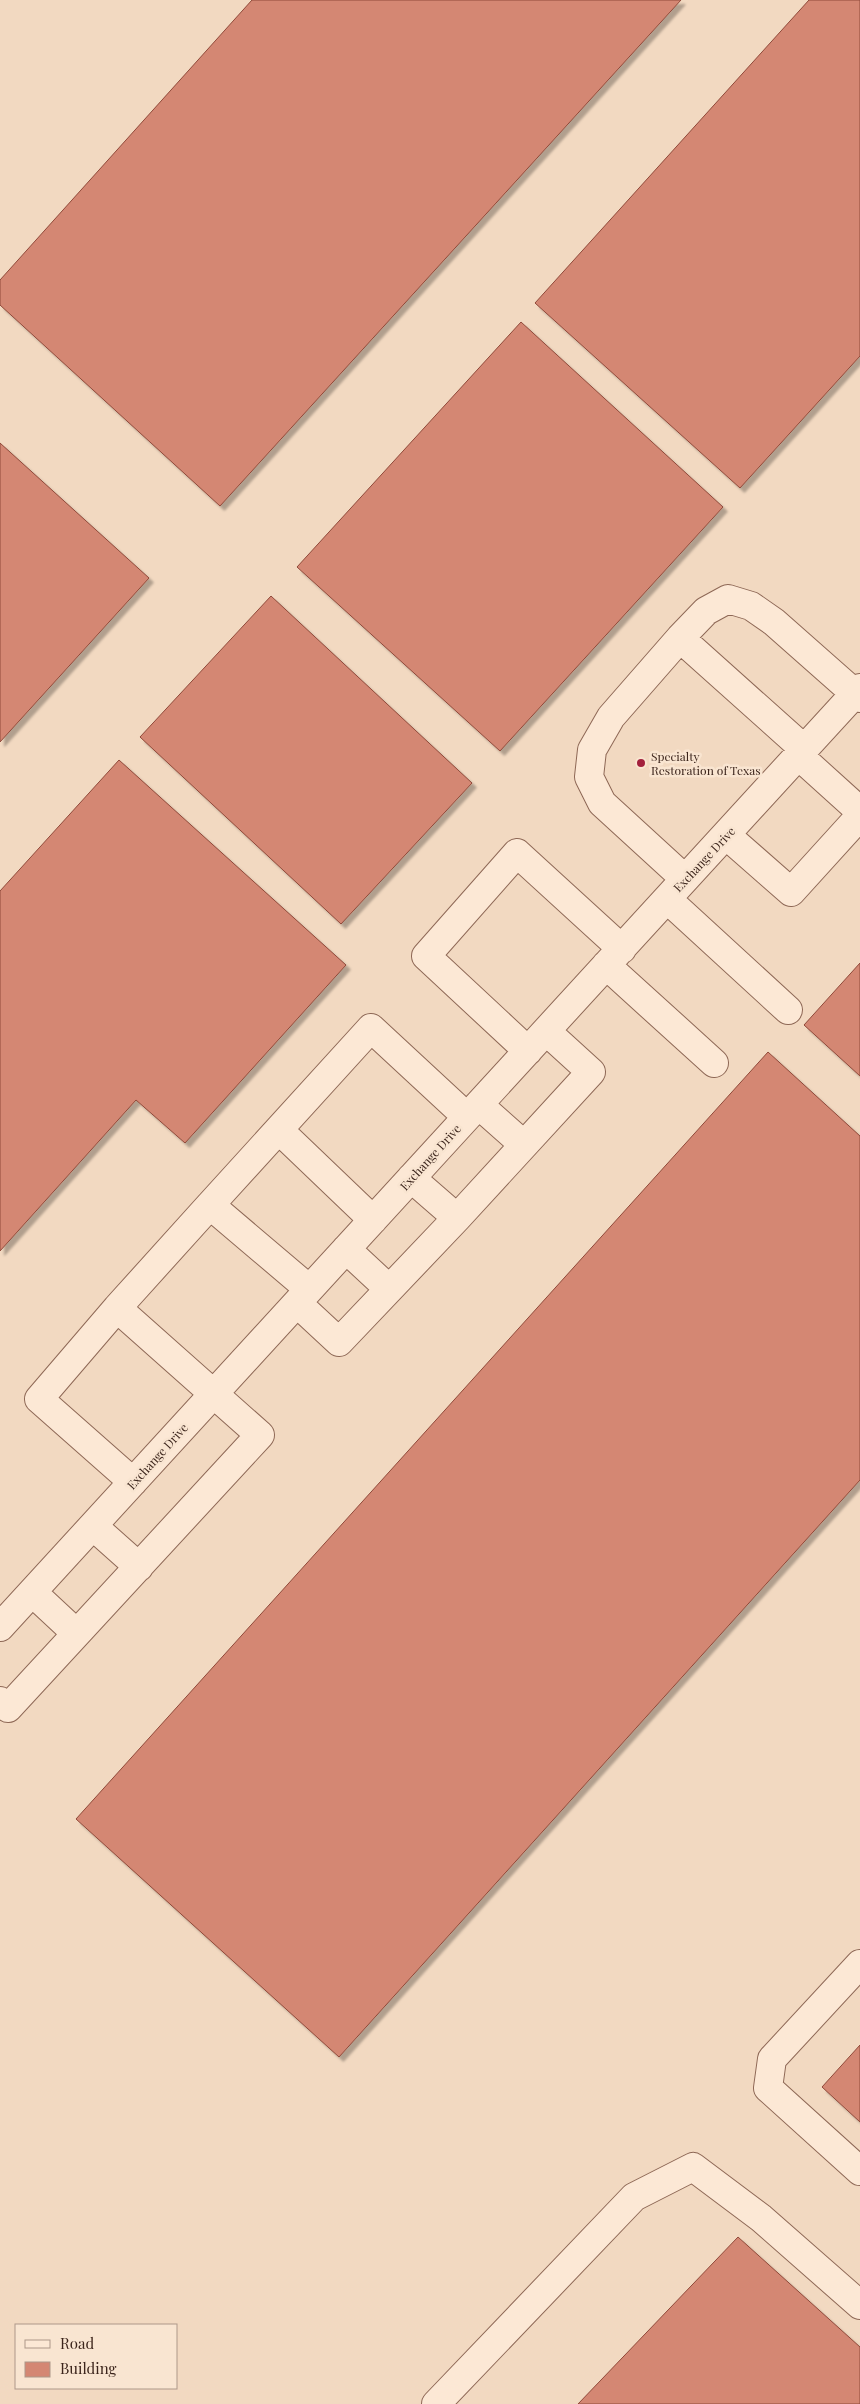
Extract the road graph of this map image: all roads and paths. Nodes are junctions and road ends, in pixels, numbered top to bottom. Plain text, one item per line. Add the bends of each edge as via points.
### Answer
1 (680, 638) junction
2 (858, 693) edge
3 (801, 752) junction
4 (860, 811) edge
5 (860, 816) edge
6 (726, 836) junction
7 (685, 879) junction
8 (667, 899) junction
9 (614, 957) junction
10 (788, 1010) dead end
11 (546, 1031) junction
12 (528, 1050) junction
13 (714, 1063) dead end
14 (473, 1111) junction
15 (279, 1130) junction
16 (524, 1145) junction
17 (411, 1178) junction
18 (210, 1205) junction
19 (457, 1218) junction
20 (373, 1220) junction
21 (346, 1249) junction
22 (389, 1289) junction
23 (303, 1296) junction
24 (117, 1308) junction
25 (214, 1394) junction
26 (132, 1482) junction
27 (93, 1526) junction
28 (138, 1567) junction
29 (32, 1592) junction
30 (1, 1625) edge
31 (76, 1633) junction
32 (0, 1701) edge
33 (860, 1964) edge
34 (860, 2171) edge
35 (860, 2305) edge
36 (436, 2404) edge

1 - 2 street via 706,610 728,599 751,606
1 - 3 street
1 - 7 street via 610,717 592,750 589,777 602,803
2 - 3 street, Exchange Drive
3 - 4 street
3 - 6 street, Exchange Drive
5 - 6 street via 791,892
6 - 7 street, Exchange Drive
7 - 8 street, Exchange Drive
8 - 9 street, Exchange Drive
8 - 10 street
9 - 11 street, Exchange Drive
9 - 12 street via 517,853 426,956
9 - 13 street
11 - 12 street, Exchange Drive
11 - 16 street via 591,1072
12 - 14 street, Exchange Drive
14 - 15 street via 371,1028
14 - 16 street
14 - 17 street, Exchange Drive
15 - 18 street
15 - 20 street
16 - 19 street
17 - 19 street
17 - 20 street, Exchange Drive
18 - 23 street
18 - 24 street
19 - 22 street
20 - 21 street, Exchange Drive
21 - 22 street
21 - 23 street, Exchange Drive
22 - 23 street via 339,1342
23 - 25 street, Exchange Drive
24 - 25 street
24 - 26 street via 39,1399
25 - 26 street, Exchange Drive
25 - 28 street via 260,1435
26 - 27 street, Exchange Drive
27 - 28 street
27 - 29 street, Exchange Drive
28 - 31 street
29 - 30 street, Exchange Drive
29 - 31 street
31 - 32 street via 8,1708
33 - 34 street via 772,2059 768,2088
35 - 36 street via 761,2218 693,2167 634,2197

